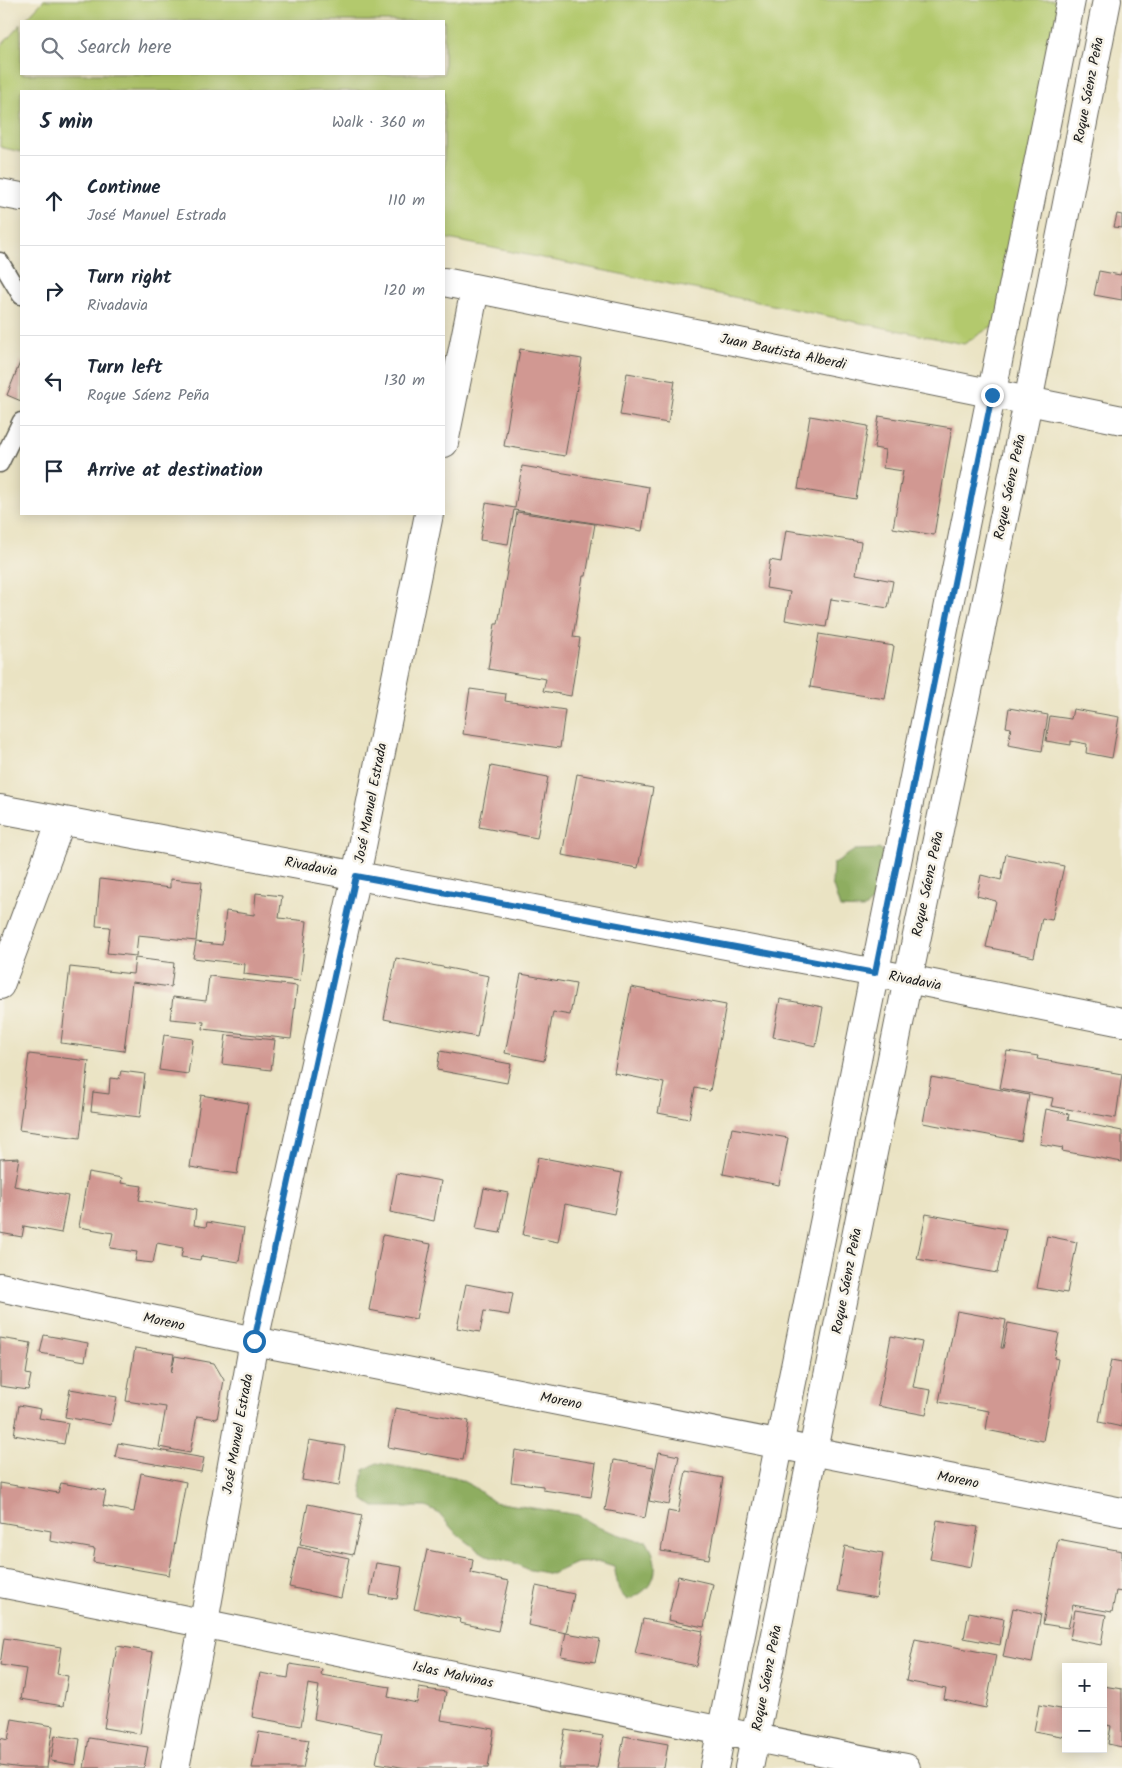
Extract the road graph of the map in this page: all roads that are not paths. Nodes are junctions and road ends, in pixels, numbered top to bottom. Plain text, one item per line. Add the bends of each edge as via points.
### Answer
1 (1071, 0) edge
2 (1107, 0) edge
3 (0, 193) edge
4 (20, 197) edge
5 (0, 261) edge
6 (445, 282) edge
7 (475, 289) junction
8 (20, 294) edge
9 (992, 395) junction
10 (1028, 402) junction
11 (1122, 420) edge
12 (20, 423) edge
13 (445, 438) edge
14 (0, 464) edge
15 (430, 515) edge
16 (0, 809) edge
17 (62, 820) junction
18 (356, 876) junction
19 (875, 973) junction
20 (908, 979) junction
21 (0, 985) edge
22 (1122, 1022) edge
23 (0, 1287) edge
24 (254, 1341) junction
25 (780, 1444) junction
26 (812, 1450) junction
27 (1122, 1512) edge
28 (0, 1583) edge
29 (204, 1622) junction
30 (722, 1731) junction
31 (756, 1739) junction
32 (175, 1768) edge
33 (714, 1768) edge
34 (749, 1768) edge
35 (906, 1768) edge

1 - 9 street
2 - 10 street, Roque Sáenz Peña
3 - 4 street
5 - 8 lane
6 - 7 street, Juan Bautista Alberdi
7 - 9 street, Juan Bautista Alberdi
7 - 13 street
9 - 10 street, Juan Bautista Alberdi
9 - 19 street
10 - 11 street, Juan Bautista Alberdi
10 - 20 street, Roque Sáenz Peña
12 - 14 lane
15 - 18 street, José Manuel Estrada
16 - 17 street, Rivadavia
17 - 18 street, Rivadavia
17 - 21 street
18 - 19 street, Rivadavia
18 - 24 street, José Manuel Estrada
19 - 20 street, Rivadavia
19 - 25 street
20 - 22 street, Rivadavia
20 - 26 street, Roque Sáenz Peña
23 - 24 street, Moreno
24 - 25 street, Moreno
24 - 29 street, José Manuel Estrada
25 - 26 street, Moreno
25 - 30 street
26 - 27 street, Moreno
26 - 31 street, Roque Sáenz Peña
28 - 29 street, Islas Malvinas
29 - 30 street, Islas Malvinas
29 - 32 street, José Manuel Estrada
30 - 31 street, Islas Malvinas
30 - 33 street
31 - 34 street, Roque Sáenz Peña
31 - 35 street, Islas Malvinas

